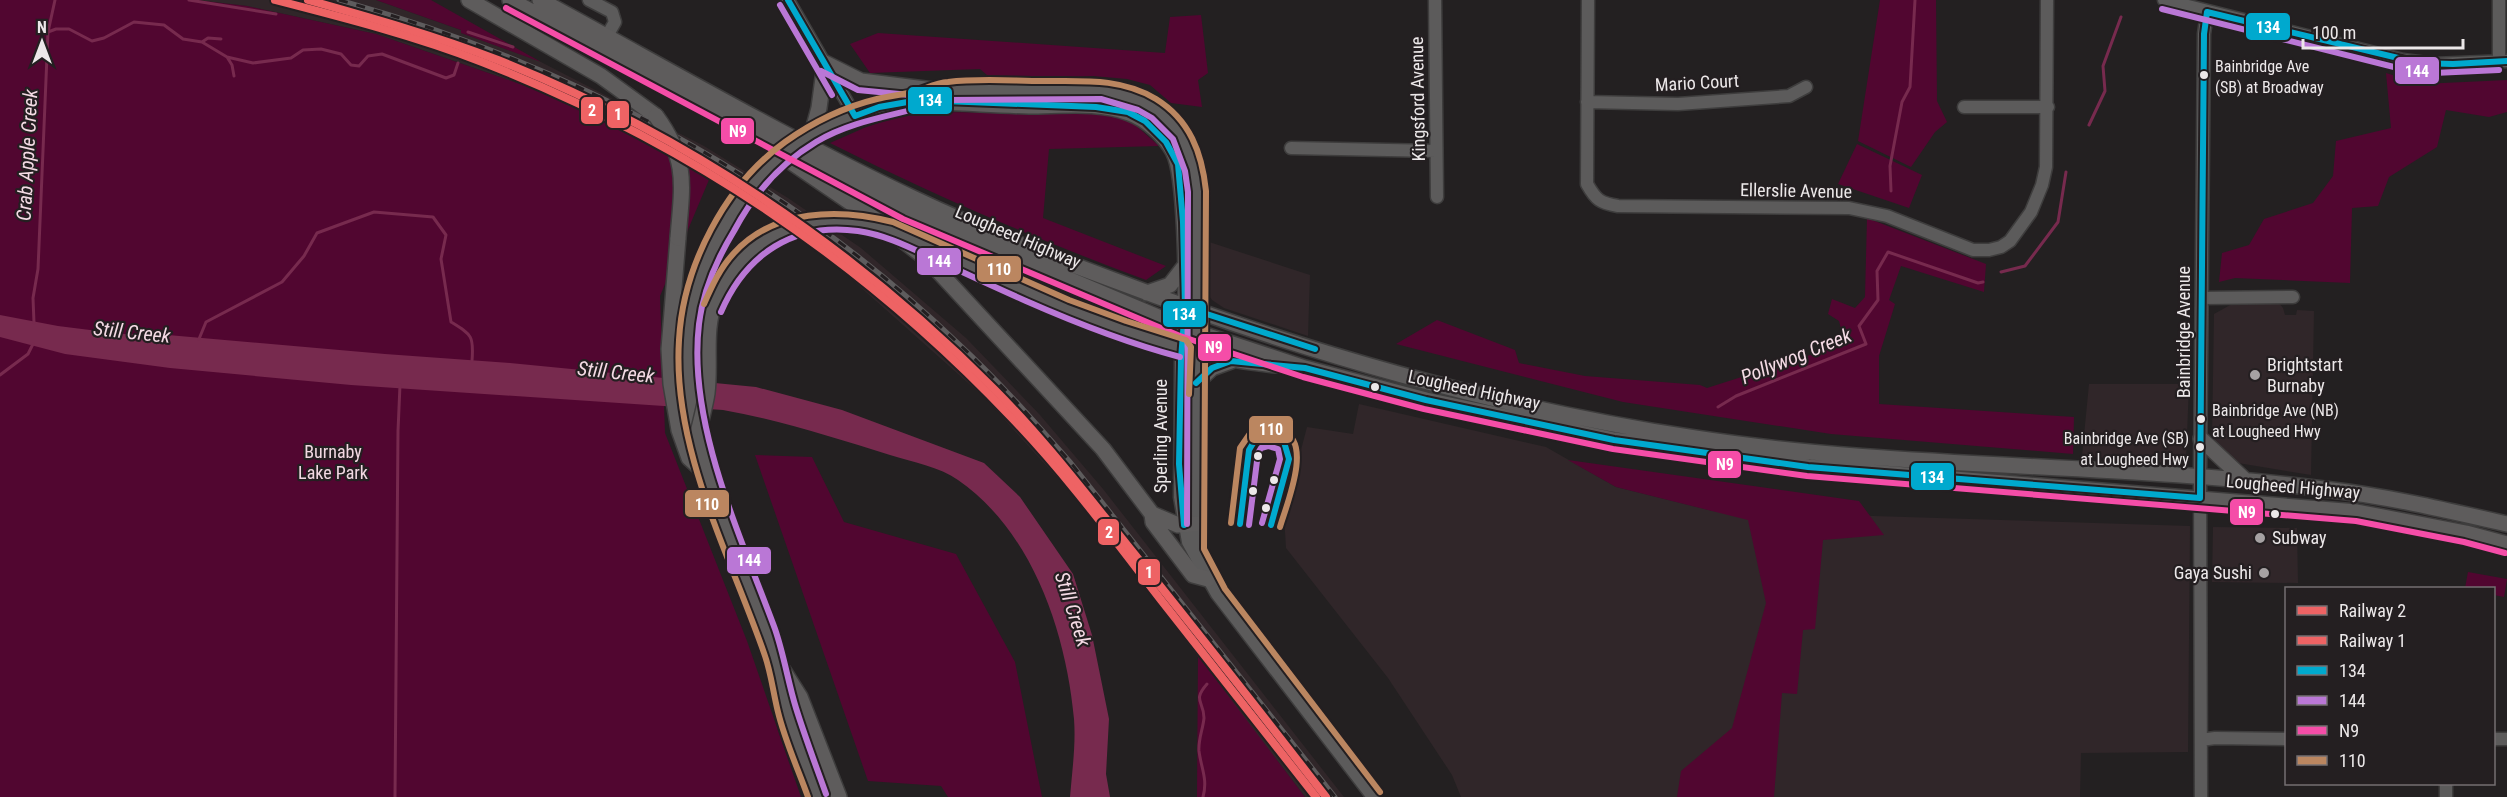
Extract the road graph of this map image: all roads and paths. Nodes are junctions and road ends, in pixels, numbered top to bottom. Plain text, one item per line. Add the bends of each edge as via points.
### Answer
1 (469, 0) edge
2 (510, 0) edge
3 (540, 0) edge
4 (589, 0) edge
5 (788, 0) edge
6 (1435, 0) edge
7 (1588, 0) edge
8 (2047, 0) edge
9 (2164, 0) edge
10 (2499, 0) edge
11 (2207, 12) junction
12 (607, 36) junction
13 (2503, 61) edge
14 (825, 63) junction
15 (1806, 87) dead end
16 (944, 91) junction
17 (919, 100) junction
18 (1587, 102) junction
19 (1964, 106) dead end
20 (2048, 107) junction
21 (855, 116) junction
22 (741, 125) junction
23 (816, 130) junction
24 (1291, 148) dead end
25 (1436, 151) junction
26 (1437, 197) dead end
27 (1184, 267) junction
28 (1147, 293) junction
29 (2293, 297) dead end
30 (2202, 298) junction
31 (1192, 309) junction
32 (1191, 330) junction
33 (1182, 348) junction
34 (1197, 352) junction
35 (1231, 361) junction
36 (1305, 368) junction
37 (1196, 383) junction
38 (698, 433) junction
39 (2201, 439) junction
40 (710, 477) junction
41 (2200, 477) junction
42 (2247, 482) junction
43 (2200, 498) junction
44 (1152, 514) junction
45 (2507, 524) edge
46 (1190, 525) junction
47 (2507, 544) edge
48 (1208, 579) junction
49 (776, 659) junction
50 (2285, 739) edge
51 (2201, 740) junction
52 (818, 797) edge
53 (839, 797) edge
54 (1373, 797) edge
55 (2201, 797) edge

1 - 40 main road, bridge via 601,76 656,116 674,143 682,172 669,350 671,384 678,430 689,458
2 - 22 main road, Lougheed Highway
3 - 12 main road, Lougheed Highway
4 - 12 street via 612,12 615,22
5 - 14 street
6 - 25 street, Kingsford Avenue
7 - 18 street, Ellerslie Avenue
8 - 20 street, Ellerslie Avenue
9 - 11 street
10 - 13 street
11 - 13 street via 2403,60 2434,64
11 - 30 street, Bainbridge Avenue
12 - 28 main road, Lougheed Highway via 820,153 919,201
14 - 16 main road via 861,81
14 - 21 street
14 - 23 main road
15 - 18 street, Mario Court via 1789,96 1678,104
16 - 17 main road
16 - 31 main road, Sperling Avenue via 1102,90 1128,95 1164,116 1187,144 1195,173
17 - 21 main road
17 - 27 main road, Sperling Avenue via 1096,107 1128,112 1145,121 1173,152 1180,177
18 - 20 street, Ellerslie Avenue via 1587,184 1603,203 1849,208 1887,216 1980,251 2010,241 2036,202 2046,167
19 - 20 street
21 - 23 main road
22 - 32 main road, Lougheed Highway via 907,211
22 - 44 main road via 927,259 1103,449
23 - 38 main road, bridge via 775,162 750,189 724,225 710,254 695,296 688,342 688,375
24 - 25 street
25 - 26 street, Kingsford Avenue
27 - 28 main road via 1170,285
27 - 31 main road, Sperling Avenue
28 - 31 main road, Lougheed Highway
29 - 30 street
30 - 39 street, Bainbridge Avenue
31 - 32 main road, Sperling Avenue
31 - 41 main road, Lougheed Highway via 1397,373 1616,426 1857,457
32 - 33 street, Sperling Avenue
32 - 34 street, Sperling Avenue
32 - 36 main road, Lougheed Highway
33 - 34 main road
33 - 38 main road, bridge via 1066,308 889,230 847,221 822,222 786,230 758,244 723,283 709,318 707,393
33 - 46 street, Sperling Avenue via 1181,514
34 - 35 main road
34 - 37 street, Sperling Avenue
35 - 36 main road
35 - 37 main road via 1212,368
36 - 43 main road, Lougheed Highway via 1426,400 1614,440 1808,467
37 - 46 street, Sperling Avenue
38 - 40 main road
39 - 41 street, Bainbridge Avenue
39 - 42 main road
40 - 49 main road
41 - 42 main road, Lougheed Highway
41 - 43 street, Bainbridge Avenue
42 - 45 main road, Lougheed Highway via 2346,492
43 - 47 main road, Lougheed Highway via 2357,512
43 - 51 street, Bainbridge Avenue
44 - 46 main road
44 - 48 main road via 1153,522 1192,575
46 - 48 street, Sperling Avenue via 1188,542
48 - 54 street, Sperling Avenue
49 - 52 main road via 787,710
49 - 53 main road via 800,696
50 - 51 street
51 - 55 street, Bainbridge Avenue

